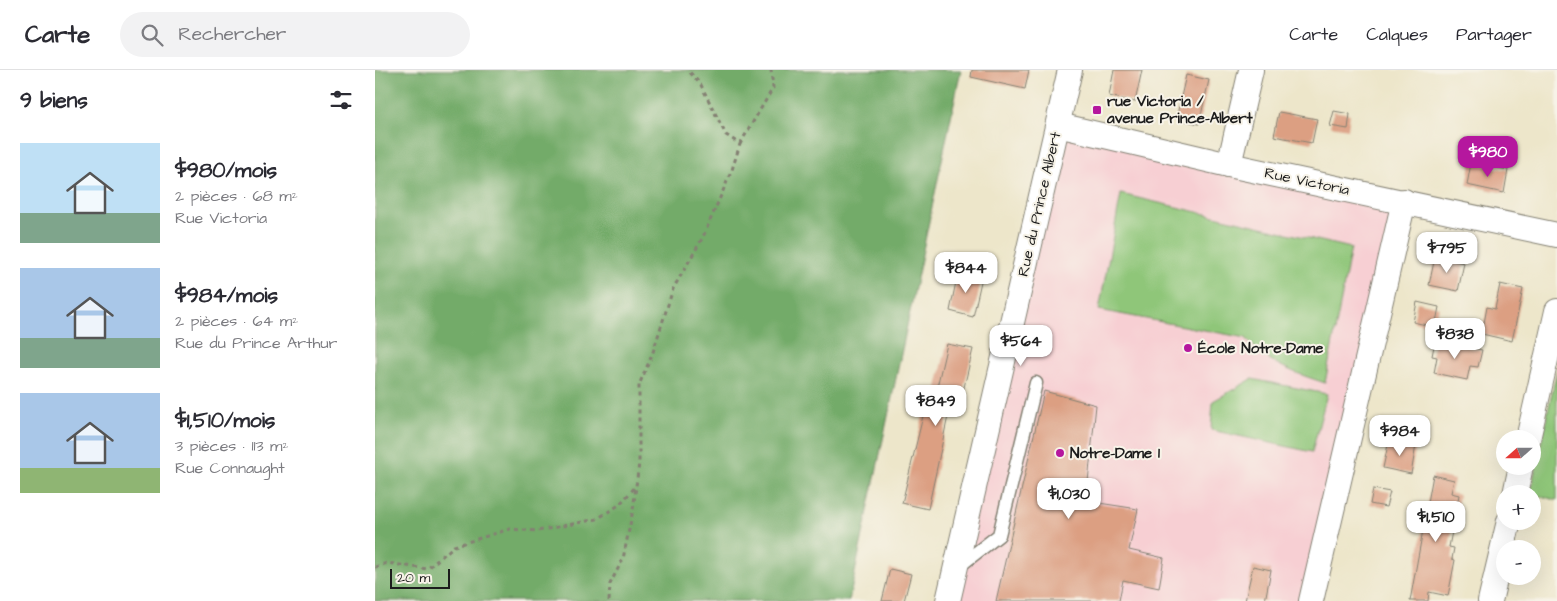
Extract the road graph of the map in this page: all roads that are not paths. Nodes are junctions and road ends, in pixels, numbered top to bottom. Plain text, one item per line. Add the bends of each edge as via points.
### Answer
1 (1070, 70) edge
2 (1251, 70) edge
3 (1058, 125) junction
4 (1229, 165) junction
5 (1404, 201) junction
6 (1557, 235) edge
7 (1557, 311) edge
8 (1036, 383) dead end
9 (1529, 430) edge
10 (1507, 530) edge
11 (956, 568) junction
12 (948, 601) edge
13 (1311, 601) edge
14 (1490, 601) edge

1 - 3 street, Rue du Prince Albert
2 - 4 street
3 - 4 street, Rue Victoria
3 - 11 street, Rue du Prince Albert
4 - 5 street, Rue Victoria
5 - 6 street, Rue Victoria
5 - 13 street
7 - 9 street
8 - 11 lane via 999,535
10 - 14 street
11 - 12 street, Rue du Prince Albert

